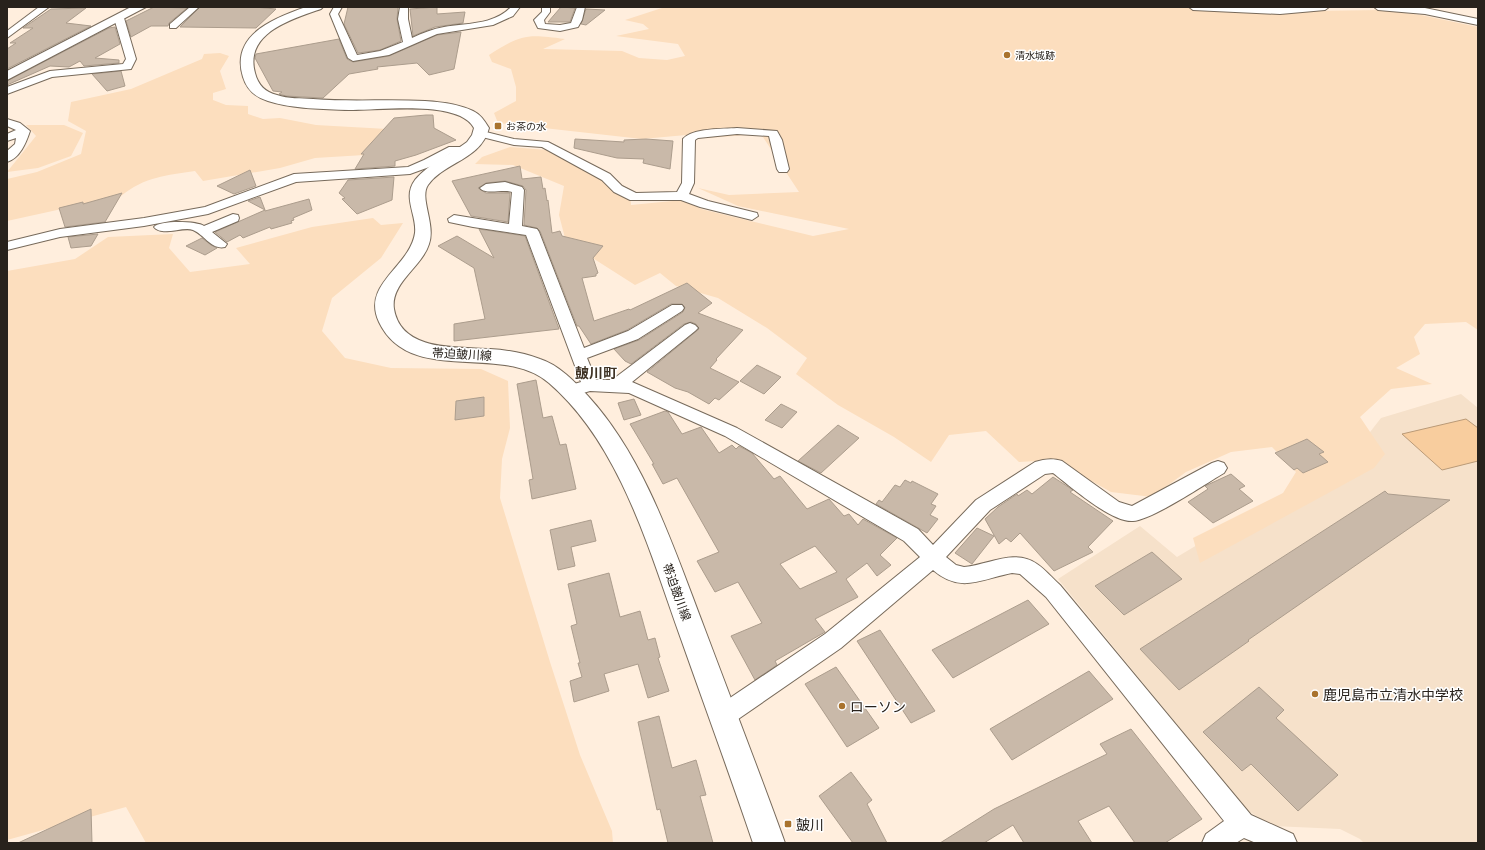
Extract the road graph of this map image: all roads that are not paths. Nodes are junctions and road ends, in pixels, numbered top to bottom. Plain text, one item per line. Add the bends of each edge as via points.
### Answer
1 (45, 7) edge
2 (140, 7) edge
3 (195, 7) edge
4 (317, 7) edge
5 (338, 7) edge
6 (404, 7) edge
7 (516, 7) edge
8 (546, 7) edge
9 (581, 7) edge
10 (1193, 7) edge
11 (1325, 7) edge
12 (1378, 7) edge
13 (119, 18) junction
14 (1478, 22) edge
15 (173, 26) dead end
16 (7, 35) edge
17 (408, 43) junction
18 (7, 76) edge
19 (7, 91) edge
20 (7, 122) edge
21 (24, 131) junction
22 (482, 134) junction
23 (7, 138) edge
24 (466, 150) junction
25 (7, 158) edge
26 (782, 169) dead end
27 (486, 188) dead end
28 (682, 196) junction
29 (752, 216) dead end
30 (233, 218) dead end
31 (454, 219) dead end
32 (125, 224) junction
33 (515, 227) junction
34 (202, 230) junction
35 (220, 244) dead end
36 (7, 246) edge
37 (677, 308) dead end
38 (690, 328) dead end
39 (579, 355) junction
40 (617, 385) junction
41 (580, 388) junction
42 (1218, 468) dead end
43 (933, 558) junction
44 (723, 716) junction
45 (1242, 824) junction
46 (769, 843) edge
47 (1215, 843) edge
48 (1284, 843) edge

1 - 16 street
2 - 13 street
3 - 15 street
4 - 22 street via 280,20 252,44 247,60 253,87 257,92 270,99 283,101 351,106 423,106 458,111 469,114 480,122
5 - 17 street via 334,14 353,58 388,52
6 - 17 street
7 - 17 street via 508,15 494,21 471,28 434,32
8 - 9 street via 546,12 539,20 541,26 564,28 577,23
10 - 11 street via 1280,11
12 - 14 street via 1425,11
13 - 18 street
13 - 19 street via 131,59 128,67 50,74
20 - 21 street
21 - 23 street
21 - 25 street via 20,145
22 - 24 street, 帯迫皷川線 via 477,142
22 - 28 street via 514,142 544,144 556,149 606,178 634,198
24 - 32 street via 449,150 410,170 294,178 208,210
24 - 41 street, 帯迫皷川線 via 421,183 418,207 424,232 419,251 385,294 384,309 391,325 400,336 421,351 433,354 482,355 522,361 545,368
26 - 28 street via 772,133 737,131 694,135 689,139 688,183
27 - 33 street via 505,186 518,190
28 - 29 street
30 - 34 street
31 - 33 street
32 - 34 street via 146,227 196,226
32 - 36 street via 60,233
33 - 39 street via 532,232
34 - 35 street
37 - 39 street via 633,335
38 - 40 street
39 - 41 street
40 - 41 street
40 - 43 street via 631,387 731,432 911,535
41 - 44 street, 帯迫皷川線 via 650,518
42 - 43 street via 1146,509 1132,514 1113,508 1056,466 1041,467 983,505
43 - 44 street via 833,641
43 - 45 street via 955,574 975,576 1012,565 1027,567 1053,591
44 - 46 street, 帯迫皷川線
45 - 47 street
45 - 48 street

